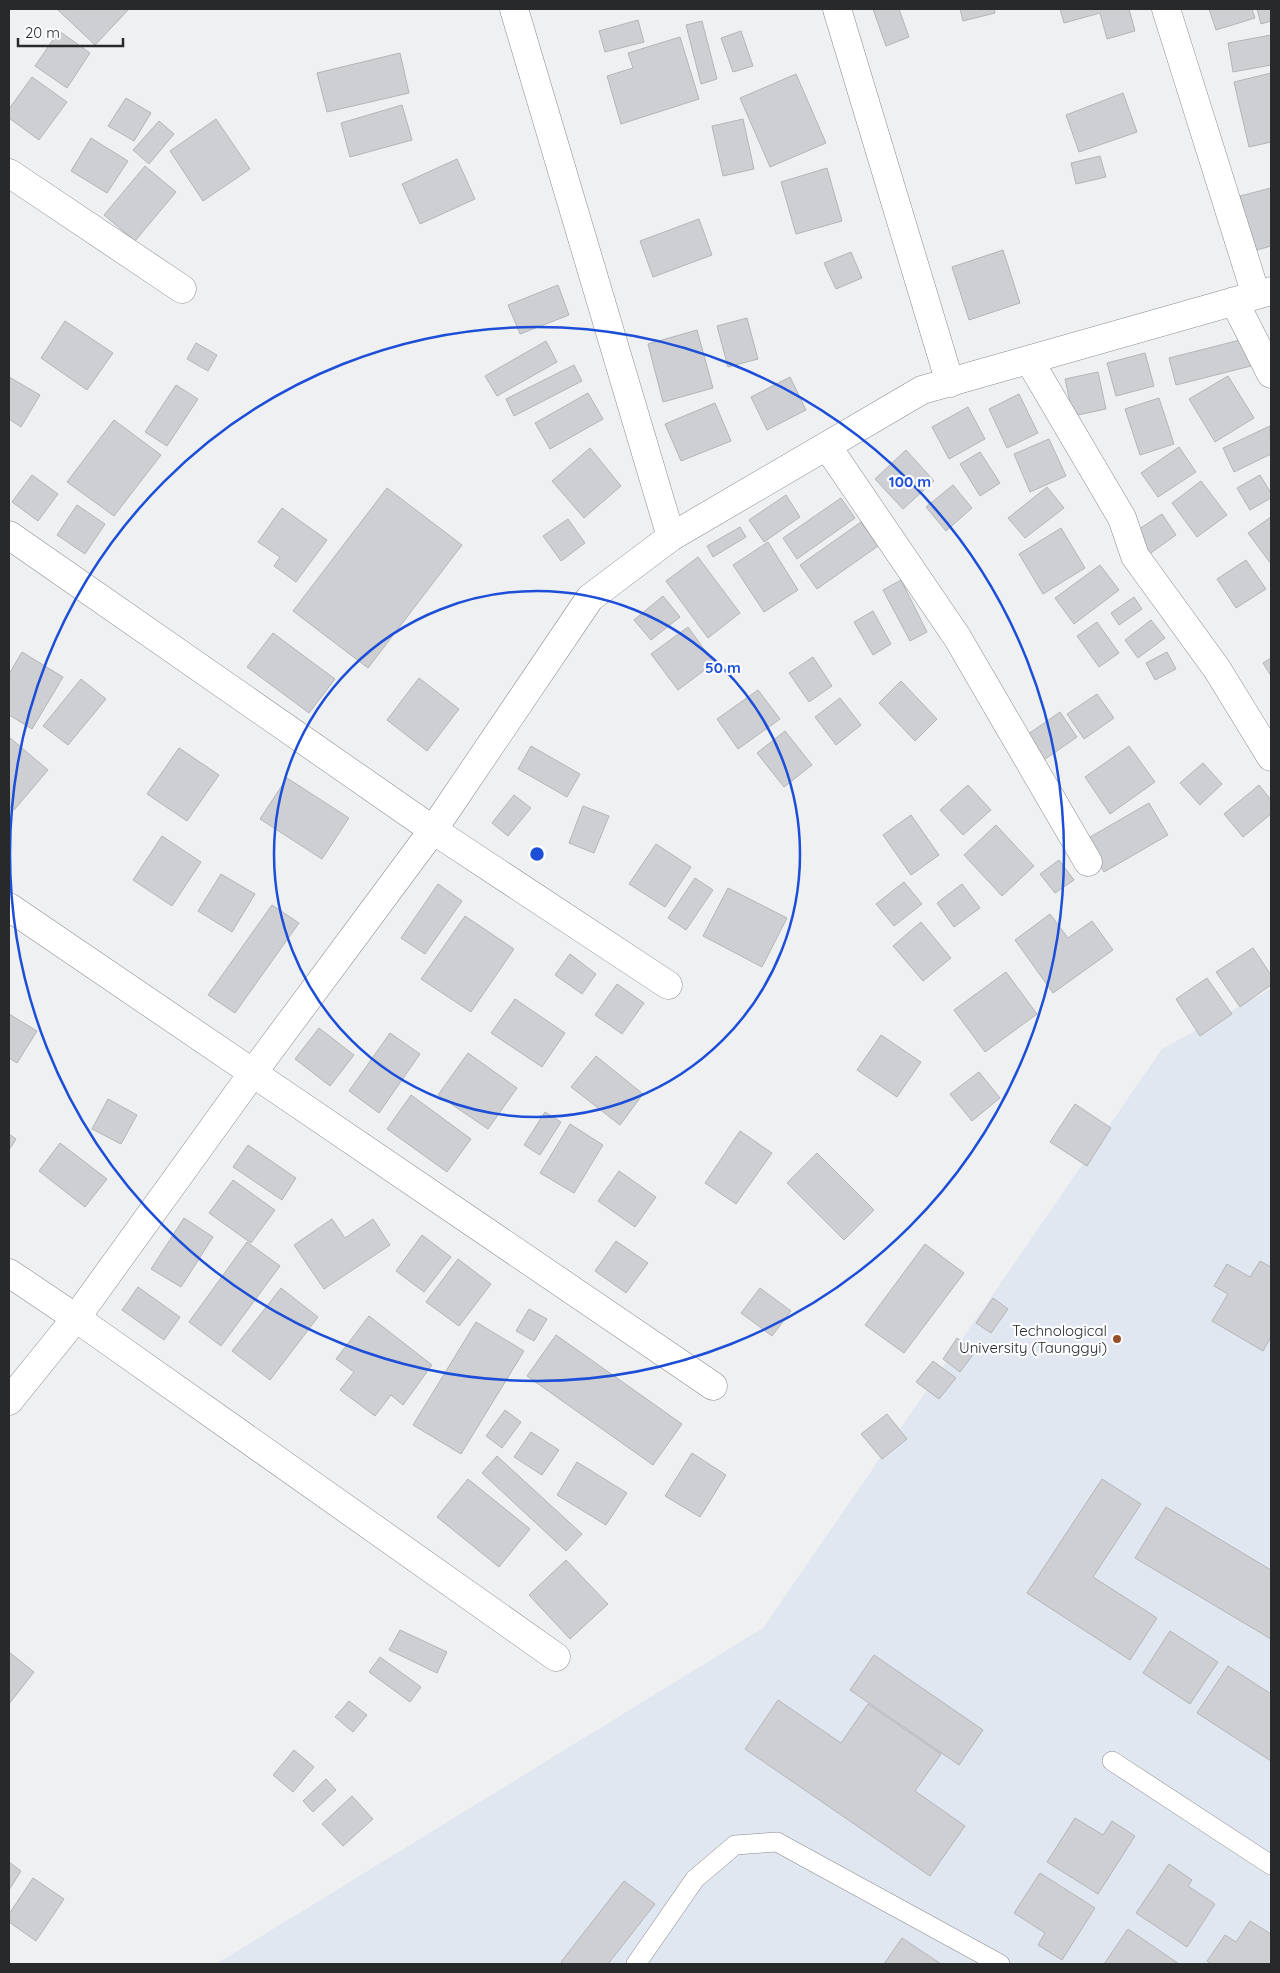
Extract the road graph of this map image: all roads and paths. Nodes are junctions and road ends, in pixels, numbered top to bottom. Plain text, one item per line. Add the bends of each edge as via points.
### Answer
1 (514, 9) edge
2 (837, 9) edge
3 (1166, 9) edge
4 (9, 173) edge
5 (182, 289) dead end
6 (1254, 296) edge
7 (1029, 360) junction
8 (1271, 374) edge
9 (950, 383) junction
10 (827, 446) junction
11 (9, 535) edge
12 (671, 537) junction
13 (1271, 757) edge
14 (433, 830) junction
15 (1088, 862) dead end
16 (9, 907) edge
17 (668, 986) dead end
18 (252, 1074) junction
19 (9, 1273) edge
20 (76, 1318) junction
21 (713, 1386) dead end
22 (9, 1401) edge
23 (556, 1657) dead end
24 (1112, 1761) dead end
25 (1271, 1865) edge
26 (636, 1964) edge
27 (1000, 1964) edge

1 - 12 street
2 - 9 street
3 - 6 street
4 - 5 street
6 - 7 street
6 - 8 street
7 - 9 street
7 - 13 street via 1122,518 1135,556 1217,669
9 - 10 street via 922,390
10 - 12 street
10 - 15 street via 957,637
11 - 14 street
12 - 14 street via 590,598
14 - 17 street
14 - 18 street
16 - 18 street
18 - 20 street
18 - 21 street
19 - 20 street
20 - 22 street
20 - 23 street
24 - 25 lane
26 - 27 lane via 695,1879 735,1845 777,1842

